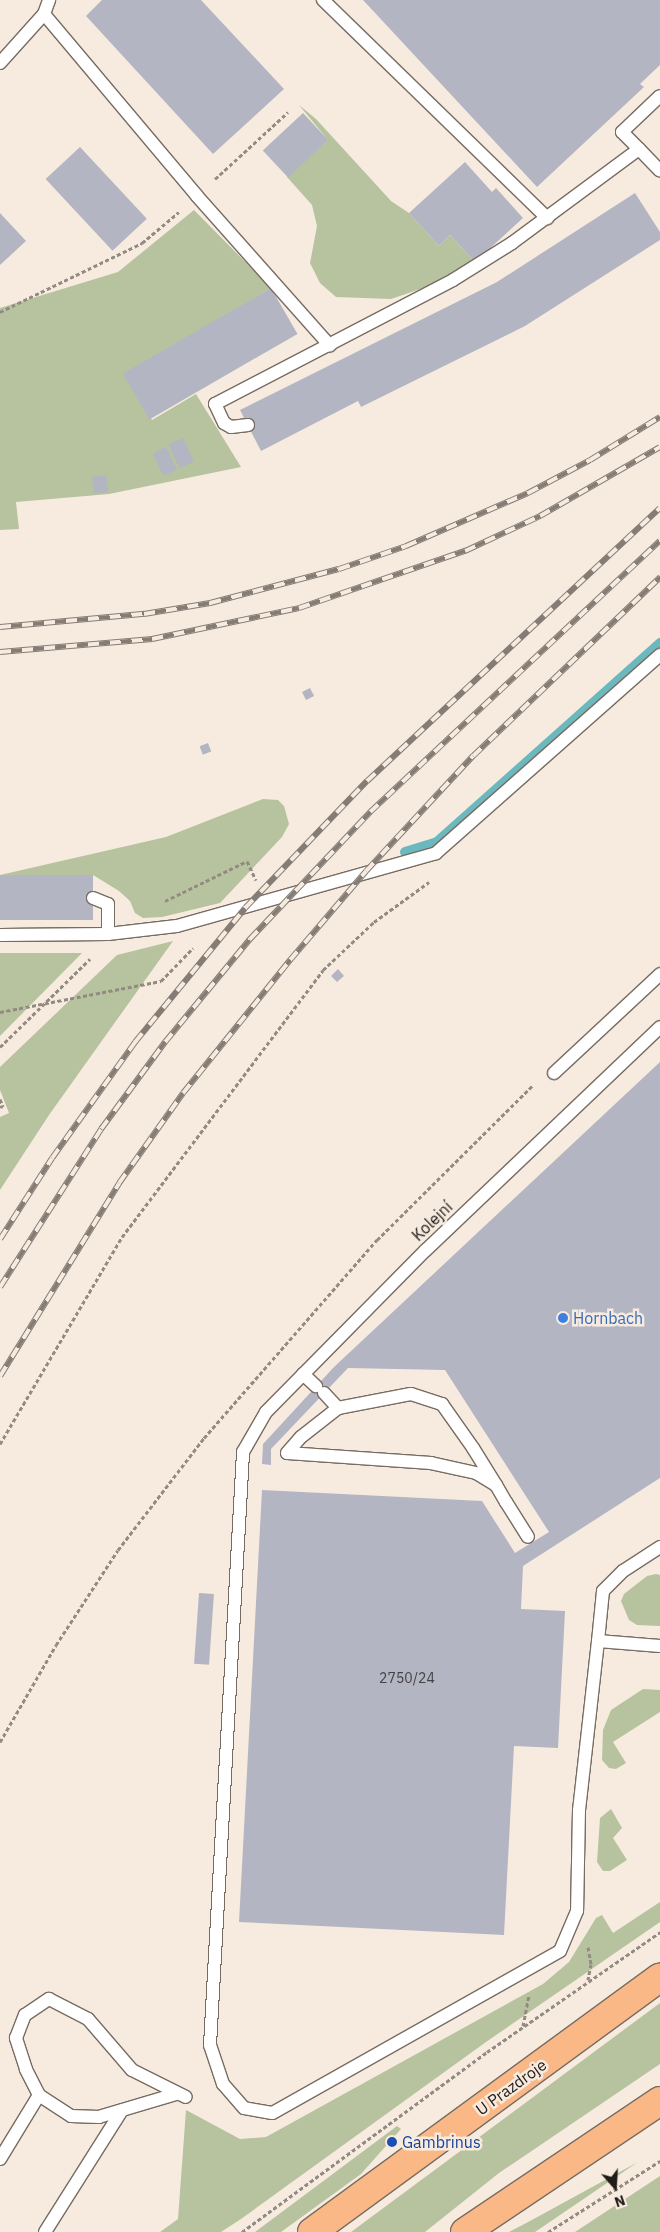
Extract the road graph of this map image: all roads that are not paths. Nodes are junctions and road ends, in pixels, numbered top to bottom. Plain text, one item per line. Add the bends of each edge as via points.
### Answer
1 (49, 0) edge
2 (324, 0) edge
3 (44, 14) junction
4 (0, 64) edge
5 (660, 96) edge
6 (639, 149) junction
7 (660, 171) edge
8 (547, 218) junction
9 (330, 346) junction
10 (248, 425) dead end
11 (660, 655) edge
12 (93, 898) dead end
13 (108, 934) junction
14 (0, 935) edge
15 (660, 974) edge
16 (660, 1028) edge
17 (554, 1073) dead end
18 (303, 1374) junction
19 (338, 1408) junction
20 (496, 1485) junction
21 (528, 1537) dead end
22 (660, 1548) edge
23 (598, 1641) junction
24 (658, 1647) edge
25 (660, 1977) edge
26 (39, 2095) junction
27 (660, 2101) edge
28 (122, 2110) junction
29 (0, 2159) edge
30 (45, 2232) edge
31 (312, 2232) edge
32 (465, 2232) edge

1 - 3 lane
2 - 8 lane
3 - 4 lane
3 - 9 lane via 197,196
5 - 6 lane via 622,132
6 - 7 lane
6 - 8 lane
8 - 9 lane via 453,280
9 - 10 lane via 215,404 224,423 231,427
11 - 13 lane via 436,853 177,926
12 - 13 lane via 108,904
13 - 14 lane
15 - 17 lane
16 - 18 lane, Kolejní via 426,1250
18 - 19 lane
18 - 23 lane, Kolejní via 266,1412 243,1452 210,2045 223,2084 244,2108 272,2113 560,1951 577,1911 579,1810
19 - 20 lane via 411,1394 442,1404
19 - 20 lane via 301,1437 287,1453 431,1463 476,1473
20 - 21 lane
22 - 23 lane via 623,1571 603,1591
23 - 24 lane
25 - 31 main road, U Prazdroje
26 - 28 lane via 70,2116 99,2117
26 - 28 lane via 16,2038 25,2015 49,1999 88,2020 132,2070 181,2096
26 - 29 lane
27 - 32 main road
28 - 30 lane

